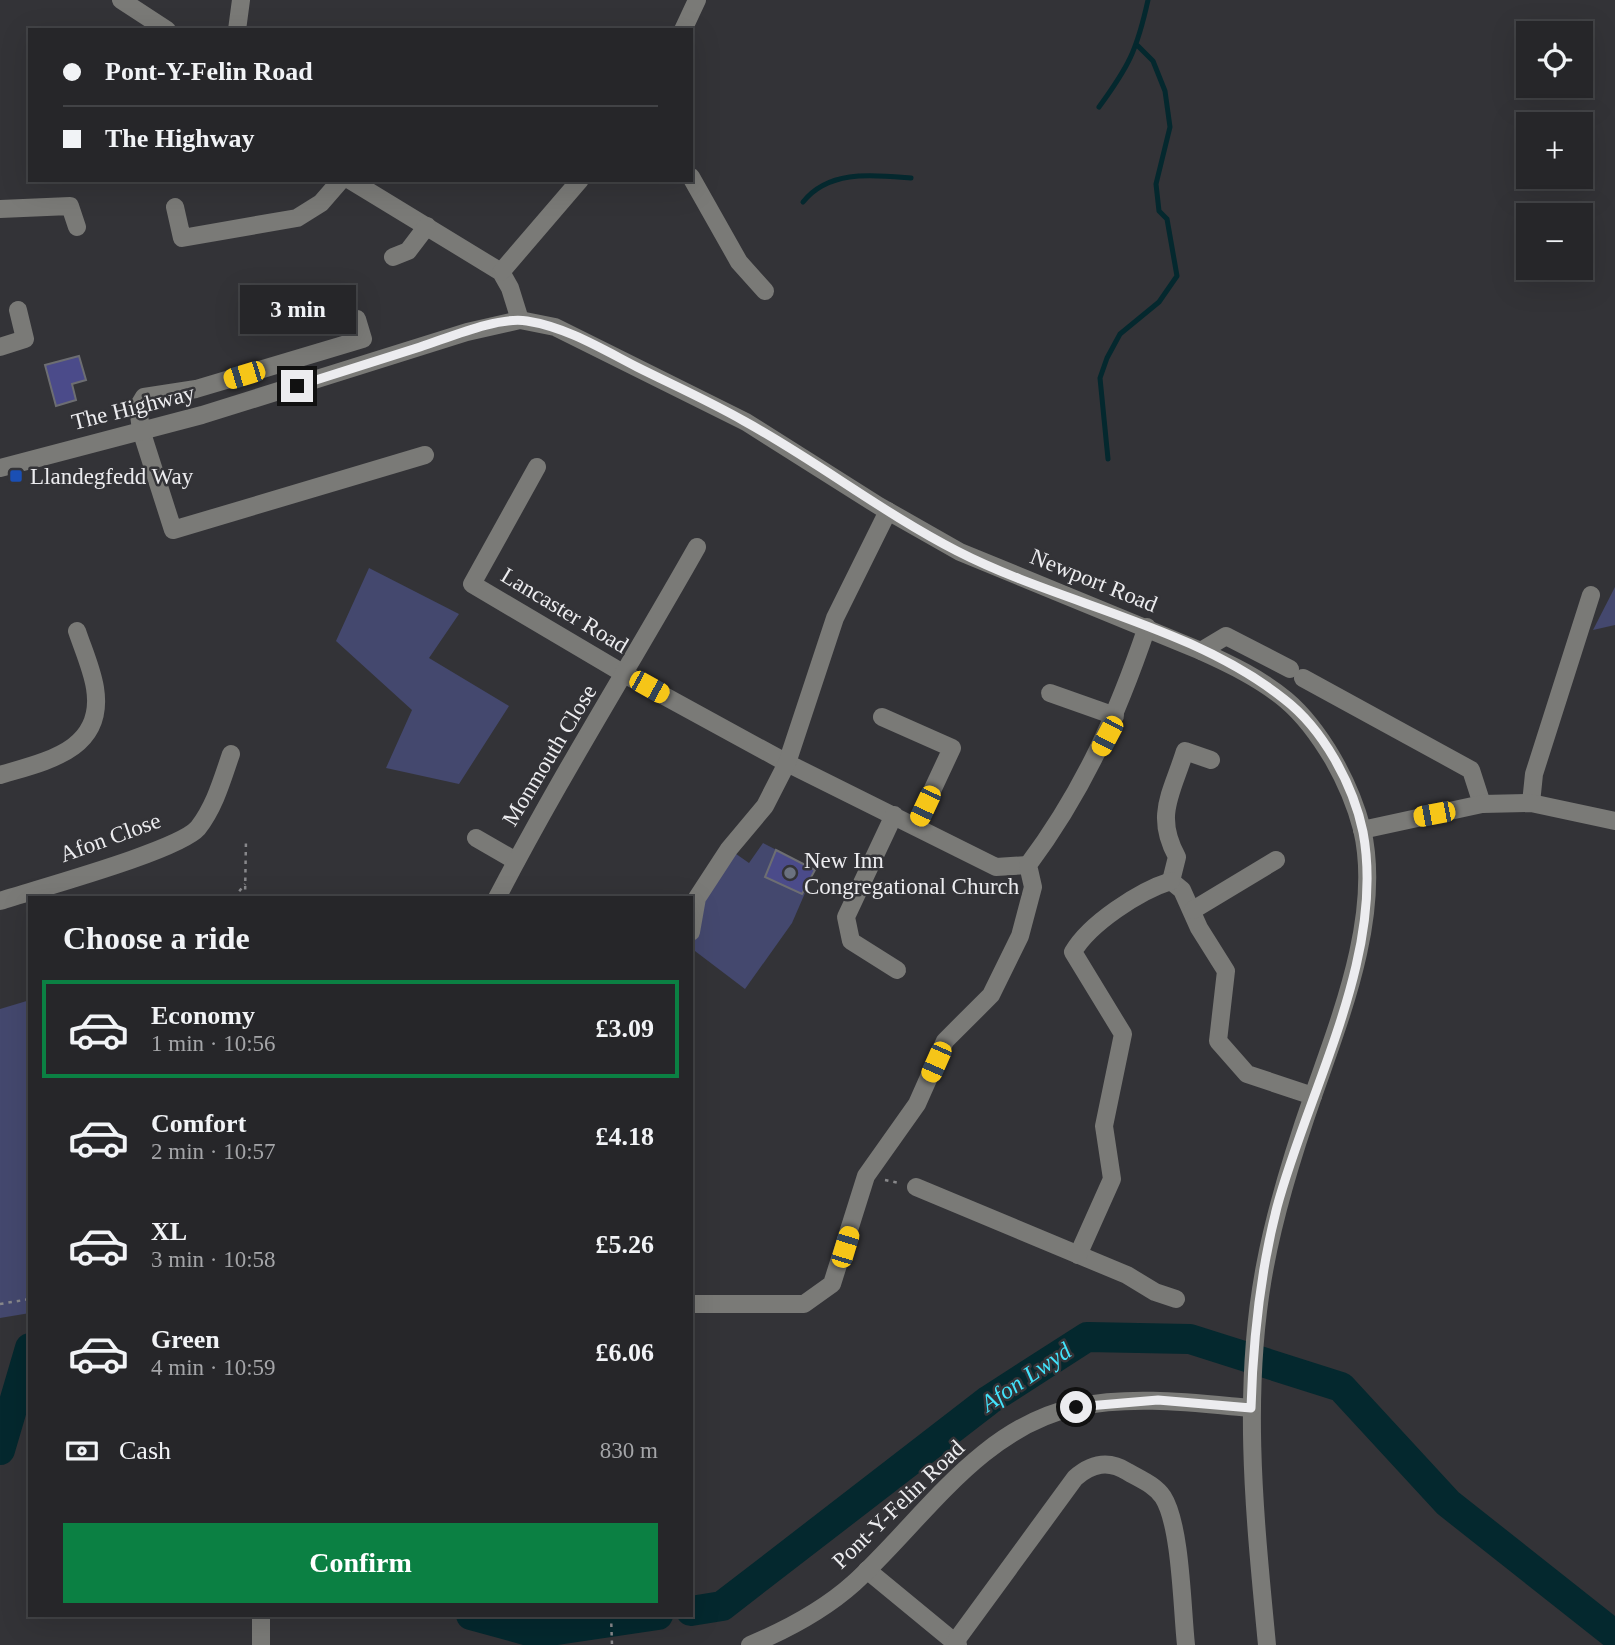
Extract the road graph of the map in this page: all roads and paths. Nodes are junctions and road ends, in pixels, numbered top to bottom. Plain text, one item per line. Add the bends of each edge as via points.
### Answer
1 (121, 0) edge
2 (241, 0) edge
3 (697, 0) edge
4 (164, 28) edge
5 (237, 28) edge
6 (684, 28) edge
7 (693, 181) edge
8 (339, 182) edge
9 (353, 182) edge
10 (578, 182) edge
11 (175, 207) dead end
12 (0, 209) edge
13 (427, 226) junction
14 (77, 227) dead end
15 (393, 257) dead end
16 (501, 272) junction
17 (765, 291) dead end
18 (18, 310) dead end
19 (357, 319) dead end
20 (520, 320) junction
21 (0, 347) edge
22 (141, 430) junction
23 (425, 455) dead end
24 (537, 467) dead end
25 (0, 468) edge
26 (888, 512) junction
27 (697, 547) dead end
28 (1591, 595) dead end
29 (1147, 627) junction
30 (77, 631) dead end
31 (1201, 651) junction
32 (626, 675) junction
33 (1050, 693) dead end
34 (1115, 716) junction
35 (882, 717) dead end
36 (231, 754) dead end
37 (1211, 760) dead end
38 (787, 763) junction
39 (0, 775) edge
40 (1531, 803) junction
41 (1482, 804) junction
42 (894, 815) junction
43 (1615, 821) edge
44 (916, 825) junction
45 (1362, 830) junction
46 (476, 838) dead end
47 (246, 839) dead end
48 (1276, 860) dead end
49 (516, 862) junction
50 (1028, 865) junction
51 (1171, 881) junction
52 (245, 884) junction
53 (236, 896) edge
54 (245, 896) edge
55 (498, 896) edge
56 (0, 901) edge
57 (1193, 910) junction
58 (693, 921) edge
59 (897, 970) dead end
60 (1313, 1096) junction
61 (866, 1176) junction
62 (916, 1187) joint
63 (1078, 1255) junction
64 (28, 1299) edge
65 (1176, 1299) dead end
66 (0, 1304) edge
67 (693, 1304) edge
68 (1251, 1408) junction
69 (867, 1570) junction
70 (261, 1617) edge
71 (611, 1617) edge
72 (956, 1644) edge
73 (261, 1645) edge
74 (612, 1645) edge
75 (750, 1645) edge
76 (1186, 1645) edge
77 (1267, 1645) edge

1 - 4 street
2 - 5 street
3 - 6 street
7 - 17 street via 739,262
8 - 11 street via 321,203 297,218 182,238
9 - 13 street
10 - 16 street
12 - 14 street via 70,206
13 - 15 street via 408,251
13 - 16 street
16 - 20 street
18 - 21 street via 25,340
19 - 22 street via 363,339 196,389 144,397 138,407
20 - 22 street, The Highway
20 - 26 street, Newport Road via 555,327 746,422
22 - 23 street via 173,530
22 - 25 street, The Highway
24 - 32 street, Lancaster Road via 472,584
26 - 29 street, Newport Road via 960,552
26 - 38 street via 835,618
27 - 32 street, Monmouth Close
28 - 40 street via 1534,774
29 - 31 street, Newport Road
29 - 34 street
30 - 39 street via 95,688 95,721 75,748
31 - 41 street via 1226,636 1297,674 1471,770
31 - 45 street, Newport Road via 1236,667 1286,700 1319,735 1340,772
32 - 38 street, Lancaster Road
32 - 49 street, Monmouth Close
33 - 34 street
34 - 50 street via 1065,816
35 - 44 street via 952,748
36 - 56 street, Afon Close via 215,802 196,830 149,853
37 - 51 street via 1185,751 1165,814 1165,836 1177,857
38 - 42 street, Lancaster Road
38 - 58 street via 765,806 697,898
40 - 41 street
40 - 43 street
41 - 45 street
42 - 44 street, Lancaster Road
42 - 59 street via 846,917 851,941
44 - 50 street, Lancaster Road via 996,867
45 - 60 street, Newport Road via 1366,889 1355,961
46 - 49 street, Monmouth Close
47 - 52 path
48 - 57 street
49 - 55 street, Monmouth Close
50 - 61 street via 1033,887 1020,936 991,995 945,1041 917,1104
51 - 57 street
51 - 63 street via 1154,886 1083,934 1073,952 1122,1034 1104,1126 1112,1179
52 - 53 path
52 - 54 path
57 - 60 street via 1226,971 1218,1041 1247,1074
60 - 68 street, Newport Road via 1278,1206 1255,1327
61 - 62 path
61 - 67 street via 832,1284 804,1304
62 - 63 street
63 - 65 street
64 - 66 path
68 - 69 street, Pont-Y-Felin Road via 1158,1400 1076,1407 1020,1427 967,1467
68 - 77 street, Newport Road via 1255,1527
69 - 72 street
69 - 75 street, Pont-Y-Felin Road via 784,1631
70 - 73 street
71 - 74 path
72 - 76 street via 1075,1478 1096,1464 1107,1464 1150,1485 1168,1506

